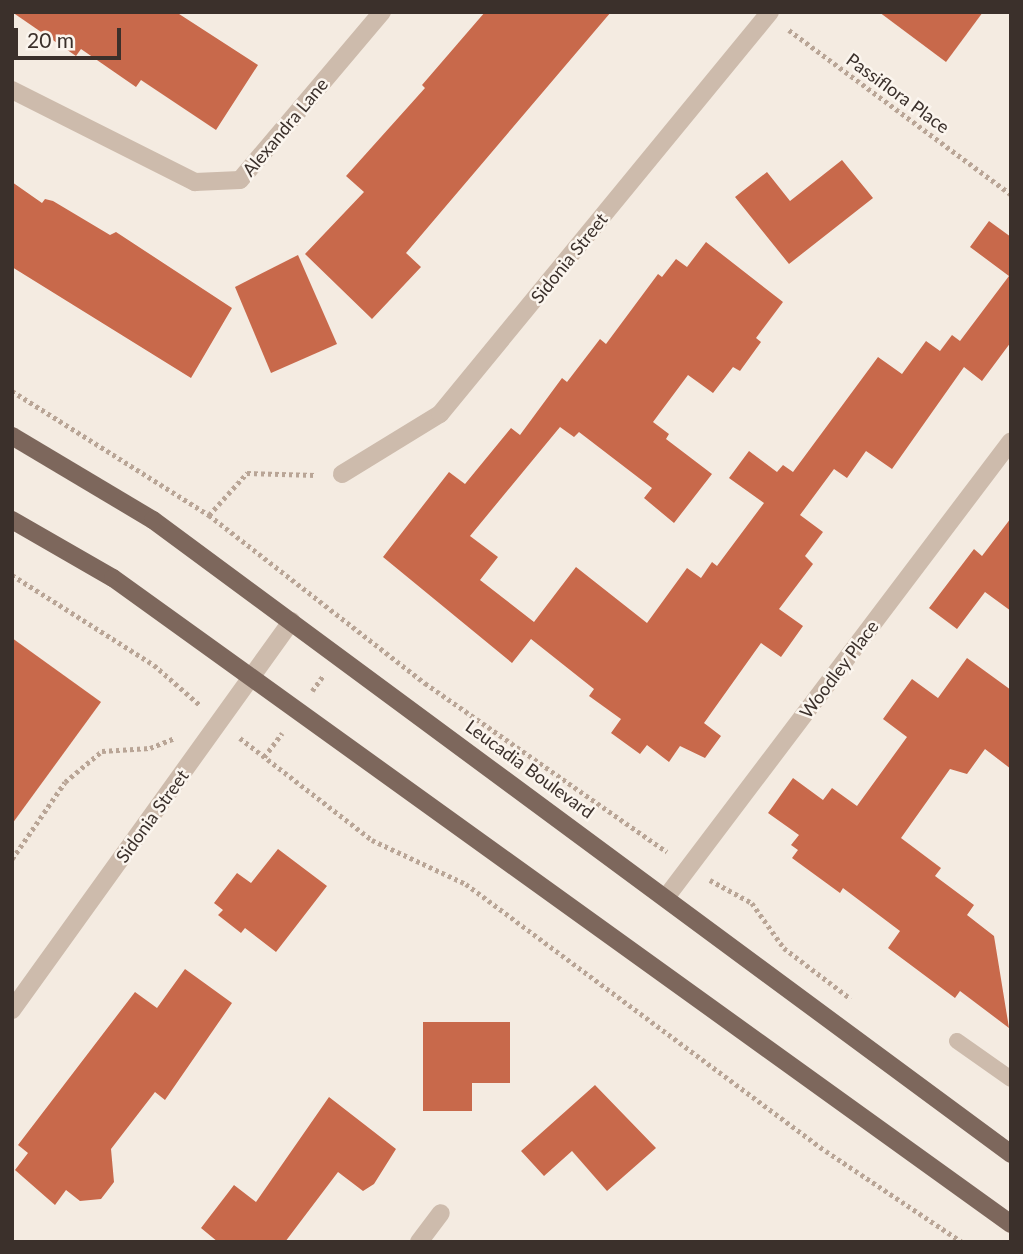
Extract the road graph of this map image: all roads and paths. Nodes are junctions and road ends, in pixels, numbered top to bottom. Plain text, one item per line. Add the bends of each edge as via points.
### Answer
1 (382, 12) edge
2 (769, 14) edge
3 (12, 90) edge
4 (1011, 194) edge
5 (12, 391) edge
6 (12, 436) edge
7 (1011, 441) edge
8 (342, 474) joint
9 (209, 515) junction
10 (12, 520) edge
11 (12, 575) edge
12 (292, 621) junction
13 (253, 677) junction
14 (220, 721) junction
15 (176, 737) dead end
16 (12, 859) edge
17 (689, 867) junction
18 (667, 896) junction
19 (861, 1006) dead end
20 (12, 1010) edge
21 (957, 1041) dead end
22 (1011, 1079) edge
23 (1011, 1154) edge
24 (440, 1213) dead end
25 (1011, 1224) edge
26 (419, 1242) edge
27 (962, 1242) edge

1 - 3 street, Alexandra Lane via 240,180 195,182
2 - 4 path, Passiflora Place
2 - 8 street, Sidonia Street via 440,414
5 - 9 path
6 - 12 main road, Leucadia Boulevard via 153,520
7 - 17 street, Woodley Place
8 - 9 path via 247,473
9 - 17 path via 425,683
10 - 13 main road via 113,578
11 - 14 path via 154,665
12 - 13 street, Sidonia Street
12 - 18 main road, Leucadia Boulevard
13 - 14 street, Sidonia Street
13 - 25 main road
14 - 20 street, Sidonia Street
14 - 27 path via 372,840 466,884 826,1151
15 - 16 path via 150,748 102,751 65,782
17 - 18 street, Woodley Place
17 - 19 path via 752,903 784,948
18 - 23 main road, Leucadia Boulevard
21 - 22 lane
24 - 26 street

